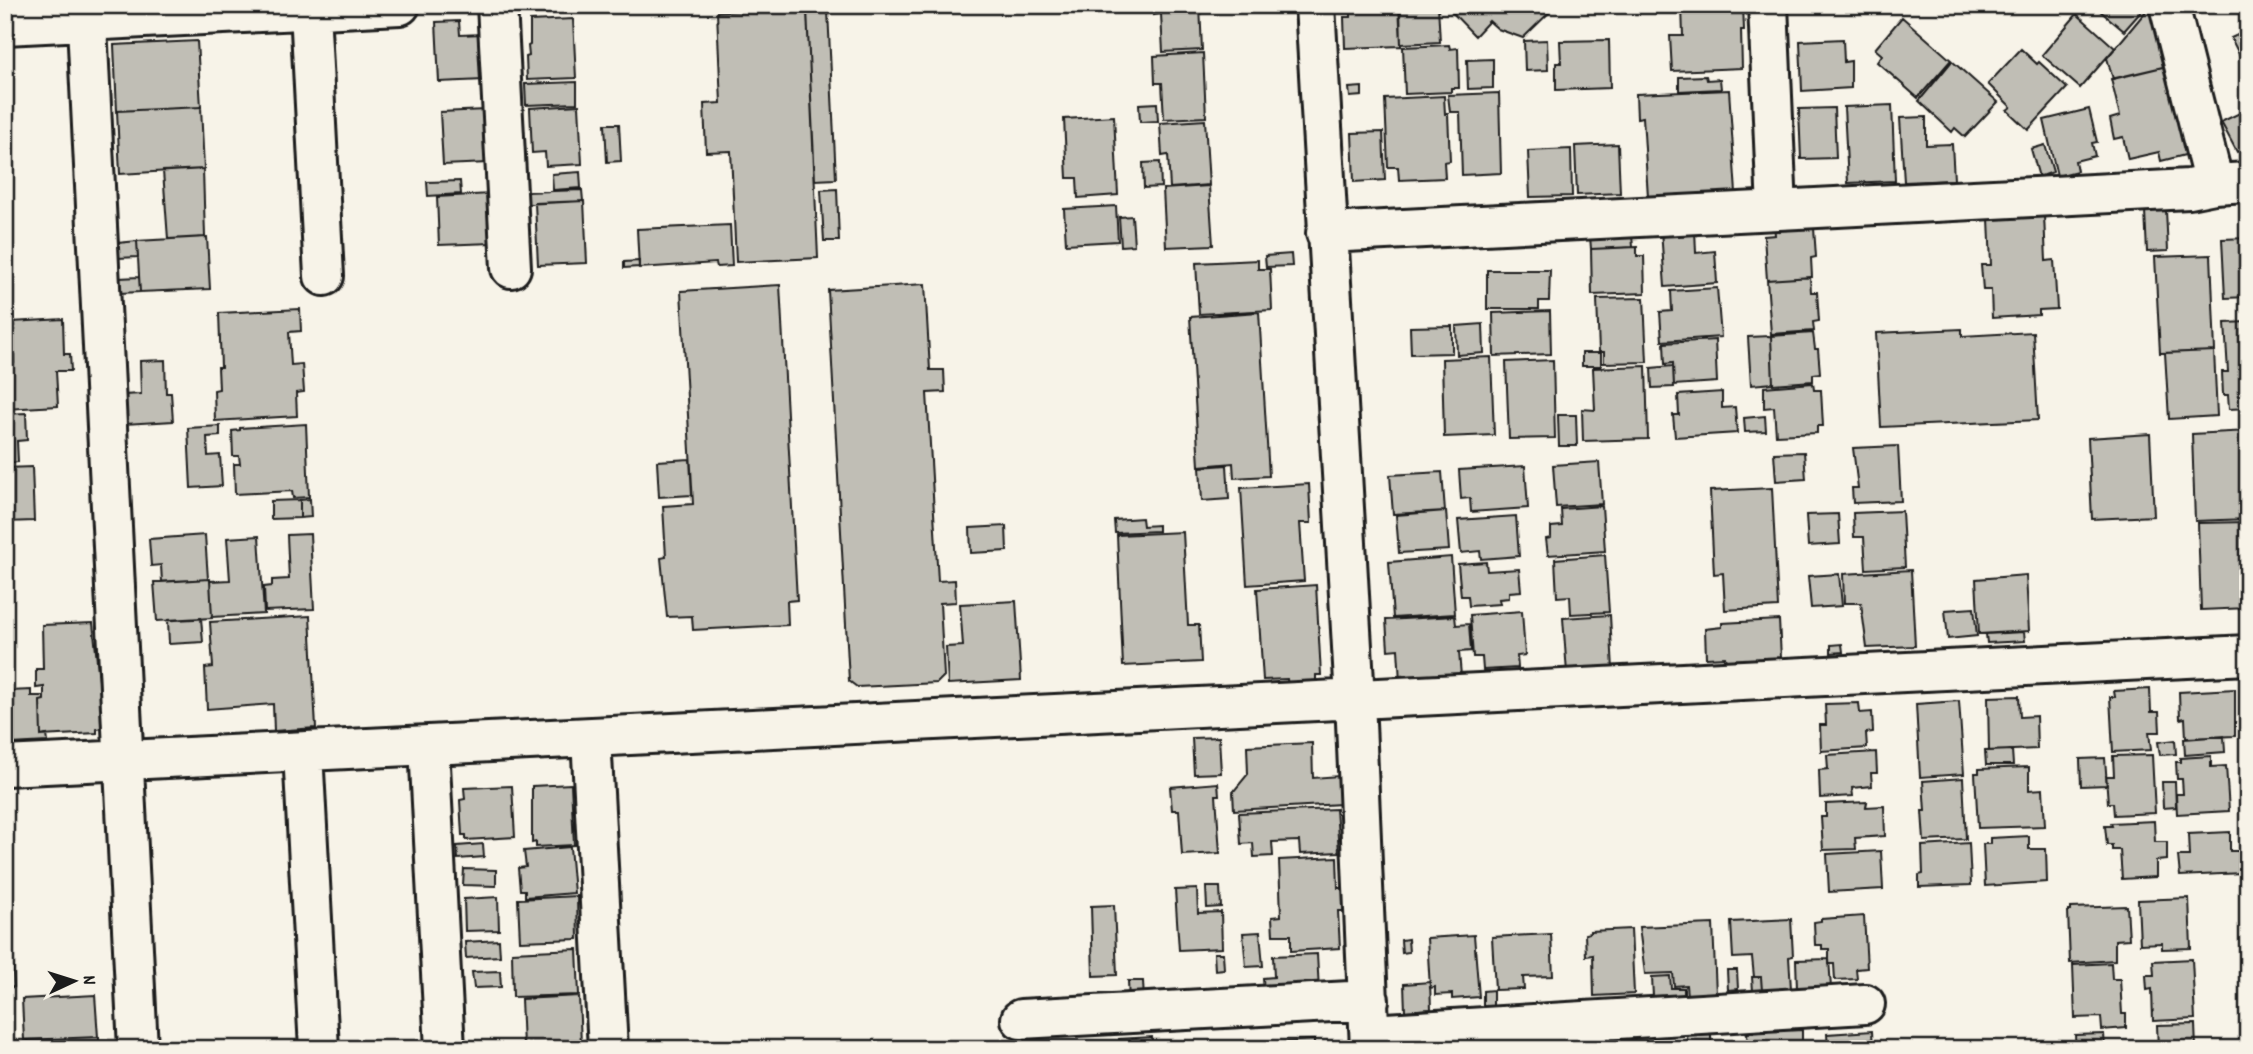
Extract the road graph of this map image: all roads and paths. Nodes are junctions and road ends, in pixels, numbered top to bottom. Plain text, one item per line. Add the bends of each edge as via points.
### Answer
1 (400, 5) edge
2 (497, 5) edge
3 (1315, 5) edge
4 (1768, 5) edge
5 (2169, 5) edge
6 (310, 9) junction
7 (86, 13) edge
8 (5, 25) edge
9 (2231, 183) edge
10 (1777, 210) junction
11 (1326, 233) junction
12 (510, 268) dead end
13 (324, 276) dead end
14 (2248, 655) edge
15 (1355, 699) junction
16 (592, 738) junction
17 (429, 746) junction
18 (303, 751) junction
19 (123, 760) junction
20 (5, 766) edge
21 (1866, 1004) dead end
22 (1021, 1019) dead end
23 (1370, 1028) edge
24 (1638, 1033) edge
25 (138, 1049) edge
26 (319, 1049) edge
27 (445, 1049) edge
28 (608, 1049) edge

1 - 6 street
2 - 12 street
3 - 11 street
4 - 10 street
5 - 9 street
6 - 7 street
6 - 13 street
7 - 8 street
7 - 19 street
9 - 10 street
10 - 11 street
11 - 15 street
14 - 15 street
15 - 16 street
15 - 23 street
16 - 17 street
16 - 28 street
17 - 18 street
17 - 27 street
18 - 19 street
18 - 26 street
19 - 20 street
19 - 25 street
21 - 24 street
22 - 23 street
23 - 24 street

